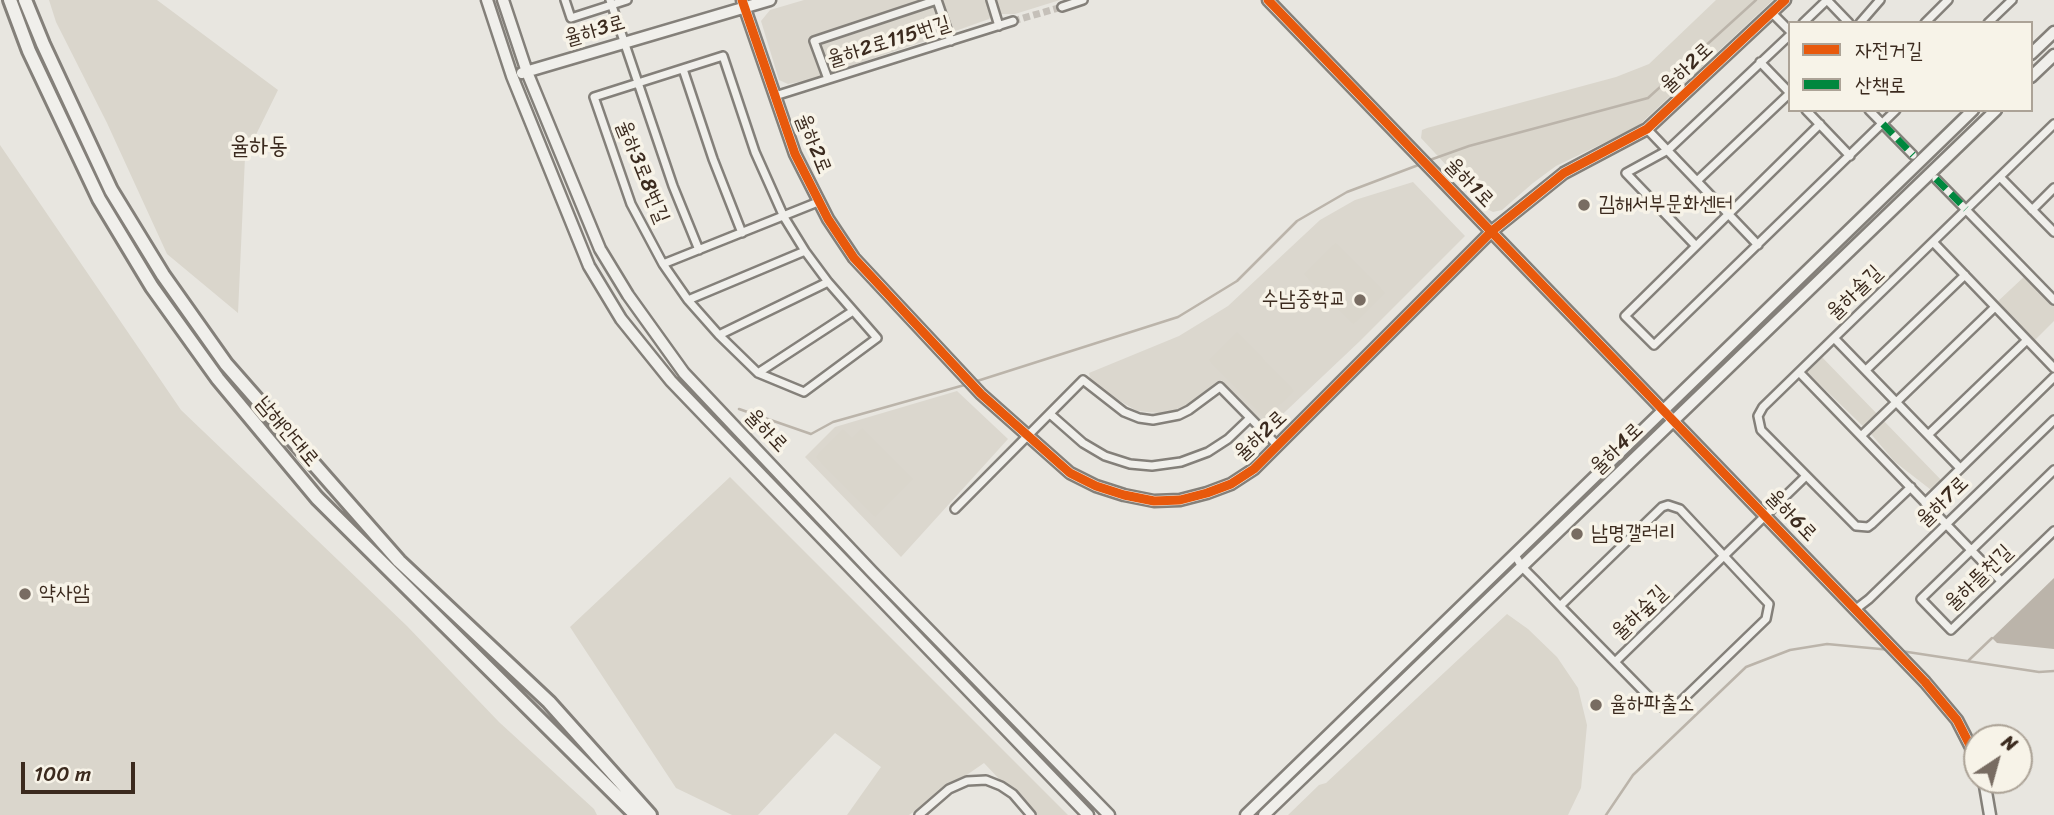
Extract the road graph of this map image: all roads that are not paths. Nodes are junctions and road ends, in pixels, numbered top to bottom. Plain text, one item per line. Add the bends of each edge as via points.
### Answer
1 (10, 0) edge
2 (25, 0) edge
3 (488, 0) edge
4 (503, 0) edge
5 (565, 0) edge
6 (626, 0) edge
7 (770, 0) edge
8 (937, 0) edge
9 (990, 0) edge
10 (1083, 0) edge
11 (1268, 0) edge
12 (1785, 0) edge
13 (1880, 0) edge
14 (1948, 0) edge
15 (2012, 0) edge
16 (610, 2) edge
17 (744, 4) edge
18 (1062, 7) dead end
19 (1772, 13) junction
20 (1013, 21) tunnel mouth
21 (1805, 21) edge
22 (1847, 21) edge
23 (1862, 21) edge
24 (1927, 21) edge
25 (1990, 21) edge
26 (999, 26) junction
27 (1788, 31) edge
28 (2054, 32) edge
29 (1788, 35) edge
30 (951, 41) junction
31 (624, 43) junction
32 (2033, 52) edge
33 (2054, 55) edge
34 (1760, 62) junction
35 (683, 69) junction
36 (527, 72) junction
37 (2033, 75) edge
38 (512, 76) junction
39 (828, 79) junction
40 (637, 83) junction
41 (1788, 91) edge
42 (1788, 95) edge
43 (775, 96) junction
44 (1808, 112) edge
45 (1871, 112) edge
46 (1894, 112) edge
47 (1971, 112) edge
48 (1994, 112) edge
49 (1820, 124) junction
50 (1883, 124) junction
51 (2054, 124) edge
52 (1647, 129) junction
53 (1668, 150) junction
54 (1913, 155) dead end
55 (1850, 156) junction
56 (2000, 177) junction
57 (1936, 179) dead end
58 (1697, 181) junction
59 (2054, 188) edge
60 (818, 202) junction
61 (1966, 209) junction
62 (2032, 209) junction
63 (1729, 214) junction
64 (784, 217) junction
65 (1492, 231) junction
66 (2054, 232) edge
67 (742, 233) junction
68 (1933, 242) junction
69 (1758, 245) junction
70 (1696, 246) junction
71 (699, 250) junction
72 (805, 251) junction
73 (663, 264) junction
74 (1965, 275) junction
75 (828, 282) junction
76 (688, 300) junction
77 (2054, 300) edge
78 (1996, 307) junction
79 (853, 311) junction
80 (719, 335) junction
81 (1834, 338) junction
82 (2027, 340) junction
83 (2054, 368) edge
84 (1866, 370) junction
85 (1799, 372) junction
86 (758, 373) junction
87 (2054, 377) edge
88 (1897, 402) junction
89 (1664, 410) junction
90 (1050, 414) junction
91 (1250, 418) junction
92 (1674, 421) junction
93 (2053, 423) edge
94 (1028, 435) junction
95 (1928, 435) junction
96 (1861, 436) junction
97 (1278, 446) junction
98 (1960, 468) junction
99 (2054, 470) edge
100 (1806, 476) junction
101 (1911, 487) junction
102 (1925, 503) junction
103 (954, 509) dead end
104 (1765, 515) junction
105 (1945, 524) junction
106 (2054, 531) edge
107 (1971, 550) junction
108 (1515, 555) junction
109 (1724, 555) junction
110 (1522, 567) junction
111 (2001, 581) junction
112 (1560, 606) junction
113 (1856, 609) junction
114 (1615, 662) junction
115 (1963, 732) edge
116 (610, 767) junction
117 (1986, 794) edge
118 (636, 815) edge
119 (650, 815) edge
120 (657, 815) edge
121 (919, 815) edge
122 (1031, 815) edge
123 (1088, 815) edge
124 (1109, 815) edge
125 (1246, 815) edge
126 (1264, 815) edge
127 (1990, 815) edge

1 - 118 highway, 남해안대로 via 99,200 152,287 218,379 317,498
2 - 116 highway, 남해안대로 via 111,190 226,364 399,561 549,702
3 - 38 main road, 율하로
4 - 36 main road, 율하로
5 - 16 street via 571,18
6 - 16 street
7 - 17 main road, 율하3로
8 - 30 street
8 - 39 street via 814,41
9 - 26 street
10 - 18 street
11 - 65 main road, 율하1로
12 - 19 main road, 율하2로
13 - 23 street
14 - 24 street
15 - 25 street
16 - 31 street, 율하3로8번길
17 - 31 main road, 율하3로
17 - 43 main road, 율하2로
19 - 27 street
19 - 52 main road, 율하2로
20 - 26 street, 율하2로115번길
21 - 22 street via 1827,0
26 - 30 street, 율하2로115번길
28 - 32 main road
29 - 34 street
30 - 39 street, 율하2로115번길
31 - 36 main road, 율하3로
31 - 40 street, 율하3로8번길
33 - 37 main road
34 - 41 street
34 - 53 street
35 - 40 street, 율하3로8번길
35 - 64 street, 율하3로8번길 via 723,56 755,152
35 - 67 street
36 - 38 main road, 율하3로
36 - 124 main road, 율하로 via 600,248 684,373
38 - 123 main road, 율하로 via 589,266 621,319 671,381
39 - 43 street, 율하2로115번길
40 - 71 street, 율하3로8번길
40 - 73 street, 율하3로8번길 via 594,97 631,204
42 - 58 street
43 - 60 main road, 율하2로
44 - 49 street
45 - 50 street
46 - 50 street
47 - 89 main road, 율하4로
48 - 92 main road, 율하4로
49 - 55 street
49 - 63 street
50 - 54 street
50 - 55 street
51 - 56 street, 율하솔길
52 - 53 street
52 - 65 main road, 율하2로 via 1564,173
53 - 58 street
53 - 70 street via 1626,173
55 - 69 street
56 - 61 street, 율하솔길
56 - 62 street
57 - 61 street
58 - 63 street
59 - 62 street
60 - 64 street
60 - 94 main road, 율하2로 via 854,258 981,394
61 - 68 street, 율하솔길
61 - 77 street
62 - 66 street
63 - 69 street
63 - 70 street
64 - 67 street
64 - 72 street
65 - 89 main road, 율하1로
65 - 97 main road, 율하2로
67 - 71 street
68 - 74 street
68 - 81 street, 율하솔길
69 - 70 street via 1654,345 1625,316
71 - 73 street
72 - 75 street
72 - 76 street
73 - 76 street
74 - 78 street
74 - 84 street
75 - 79 street
75 - 80 street
76 - 80 street
78 - 82 street
78 - 88 street
79 - 86 street
79 - 86 street via 877,338 804,393
80 - 86 street
81 - 84 street, 율하솔길
81 - 85 street
82 - 83 street
82 - 95 street
84 - 88 street, 율하솔길
85 - 96 street, 율하뜰천길
85 - 100 street via 1763,407 1757,421
87 - 98 street
88 - 95 street, 율하솔길
88 - 96 street
89 - 92 main road, 율하1로
89 - 108 main road, 율하4로
90 - 91 street via 1105,456 1152,466 1208,452
90 - 91 street via 1083,380 1112,404 1139,418 1179,415 1220,387
90 - 94 street
91 - 97 street
92 - 104 main road, 율하6로
92 - 110 main road, 율하4로
93 - 105 street, 율하7로
94 - 97 main road, 율하2로 via 1070,473 1141,500 1180,500 1231,484
94 - 103 street
95 - 98 street, 율하솔길
96 - 101 street, 율하뜰천길
98 - 102 street
99 - 107 street, 율하뜰천길
100 - 101 street via 1862,527 1872,524
100 - 104 street, 율하숲길
101 - 102 street, 율하뜰천길
102 - 105 street, 율하뜰천길
104 - 109 street, 율하숲길
104 - 113 main road, 율하6로
105 - 107 street, 율하뜰천길
105 - 113 street, 율하7로
106 - 111 street, 율하뜰천길
107 - 111 street
107 - 111 street, 율하뜰천길 via 1920,598 1943,622 1951,630
108 - 110 street, 율하숲길
108 - 125 main road, 율하4로
109 - 112 street via 1680,509 1662,507
109 - 114 street, 율하숲길
109 - 114 street via 1769,604 1766,619 1672,708 1657,705
110 - 112 street, 율하숲길
110 - 126 main road, 율하4로
112 - 114 street, 율하숲길
113 - 115 main road, 율하6로 via 1925,681
116 - 119 highway, 남해안대로
116 - 120 highway
117 - 127 main road
121 - 122 street via 949,789 967,781 986,780 1013,794

